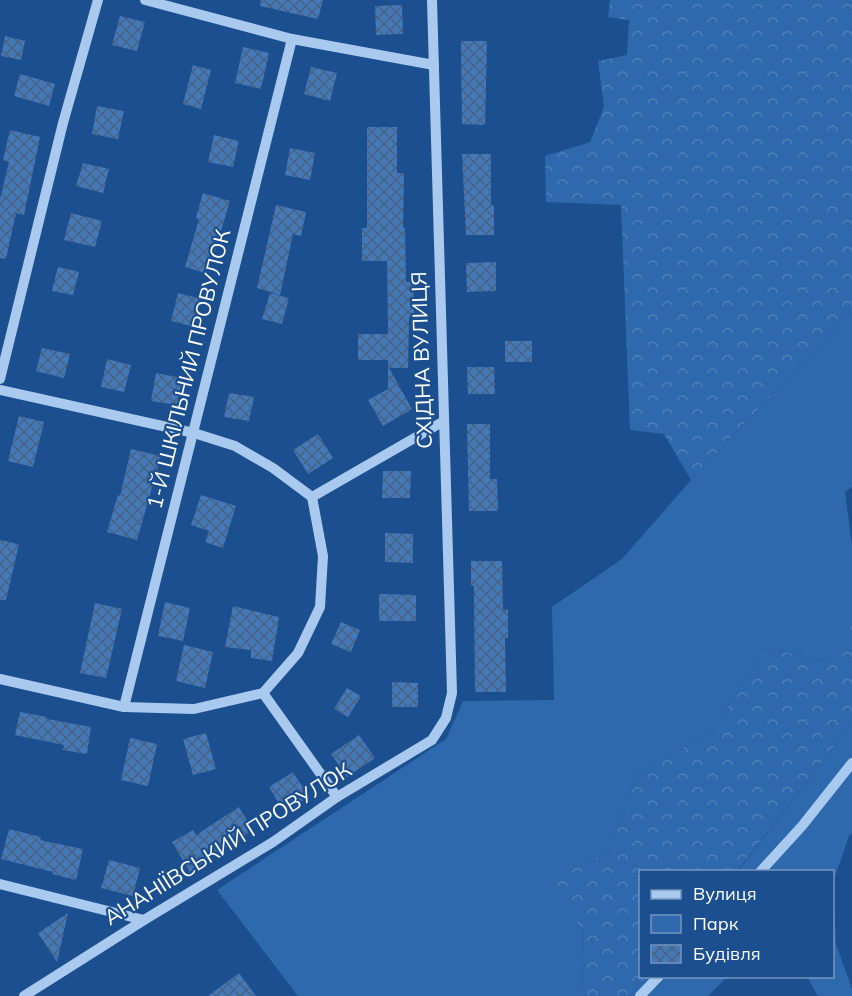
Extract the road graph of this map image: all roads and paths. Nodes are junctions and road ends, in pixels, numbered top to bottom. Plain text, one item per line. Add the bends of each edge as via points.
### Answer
1 (98, 0) edge
2 (145, 0) edge
3 (432, 0) edge
4 (292, 39) junction
5 (434, 65) junction
6 (0, 379) edge
7 (0, 390) edge
8 (444, 422) junction
9 (194, 433) junction
10 (312, 497) junction
11 (0, 679) edge
12 (263, 693) junction
13 (124, 707) junction
14 (446, 718) joint
15 (852, 763) edge
16 (337, 797) junction
17 (762, 870) edge
18 (0, 884) edge
19 (144, 920) junction
20 (657, 978) edge
21 (24, 996) edge
22 (640, 996) edge

1 - 6 street via 63,123
2 - 4 street
3 - 5 street, СХІДНА ВУЛИЦЯ
4 - 5 street
4 - 9 street, 1-Й ШКІЛЬНИЙ ПРОВУЛОК
5 - 8 street, СХІДНА ВУЛИЦЯ
7 - 9 street
8 - 10 street
8 - 14 street, СХІДНА ВУЛИЦЯ via 452,693
9 - 10 street via 235,446
9 - 13 street, 1-Й ШКІЛЬНИЙ ПРОВУЛОК
10 - 12 street via 323,556 320,607 298,653
11 - 13 street
12 - 13 street via 194,708
12 - 16 street
14 - 16 street, АНАНІЇВСЬКИЙ ПРОВУЛОК via 432,740
15 - 17 street
16 - 19 street, АНАНІЇВСЬКИЙ ПРОВУЛОК via 273,842
18 - 19 street
19 - 21 street, АНАНІЇВСЬКИЙ ПРОВУЛОК
20 - 22 street

